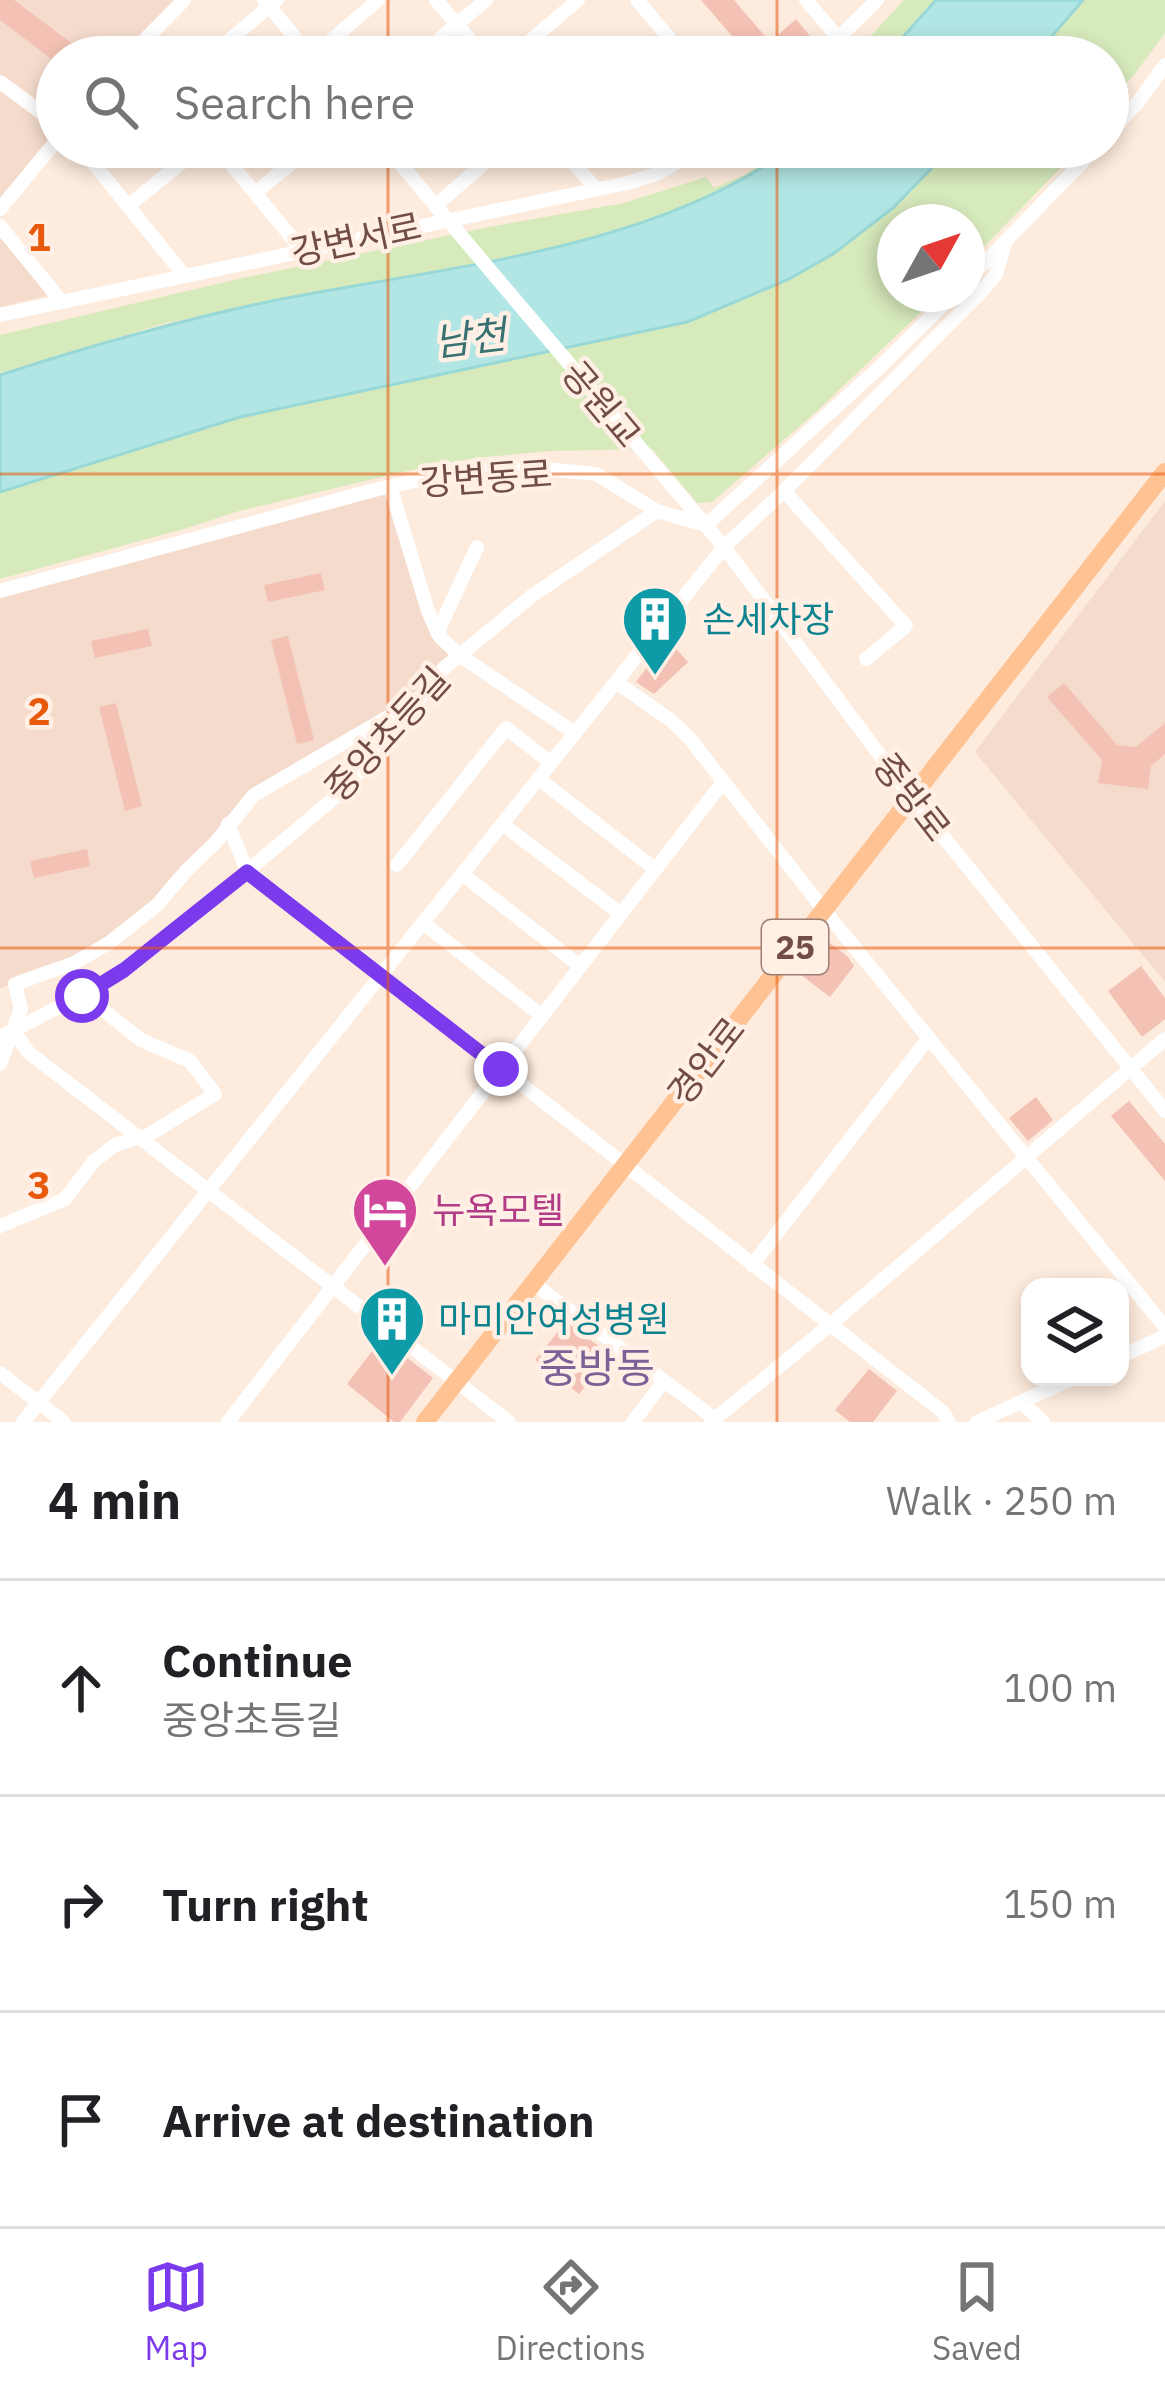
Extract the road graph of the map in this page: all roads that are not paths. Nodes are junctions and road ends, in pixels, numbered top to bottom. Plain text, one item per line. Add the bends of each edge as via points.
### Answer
1 (184, 0) edge
2 (378, 0) edge
3 (436, 0) edge
4 (486, 0) edge
5 (578, 0) edge
6 (637, 0) edge
7 (806, 0) edge
8 (877, 0) edge
9 (270, 2) edge
10 (457, 24) junction
11 (151, 36) edge
12 (232, 36) edge
13 (296, 36) edge
14 (336, 36) edge
15 (443, 36) edge
16 (467, 36) edge
17 (536, 36) edge
18 (667, 36) edge
19 (836, 36) edge
20 (842, 36) edge
21 (1165, 65) edge
22 (0, 82) edge
23 (36, 109) edge
24 (1129, 112) edge
25 (36, 165) edge
26 (97, 168) edge
27 (174, 168) edge
28 (234, 168) edge
29 (285, 168) edge
30 (408, 168) edge
31 (479, 168) edge
32 (578, 168) edge
33 (668, 168) edge
34 (1077, 168) edge
35 (596, 189) junction
36 (255, 193) junction
37 (128, 206) junction
38 (435, 206) junction
39 (0, 209) edge
40 (447, 220) junction
41 (0, 226) edge
42 (1004, 244) junction
43 (302, 250) junction
44 (985, 263) edge
45 (184, 275) junction
46 (62, 301) junction
47 (935, 312) edge
48 (0, 315) edge
49 (1165, 472) edge
50 (665, 478) joint
51 (390, 487) junction
52 (784, 491) junction
53 (657, 512) junction
54 (706, 525) junction
55 (477, 547) dead end
56 (724, 547) junction
57 (0, 590) edge
58 (438, 634) junction
59 (459, 655) junction
60 (866, 659) dead end
61 (616, 682) junction
62 (418, 700) junction
63 (575, 733) junction
64 (551, 763) junction
65 (539, 778) junction
66 (723, 782) junction
67 (911, 798) junction
68 (228, 824) junction
69 (502, 824) junction
70 (397, 865) dead end
71 (655, 869) junction
72 (247, 872) junction
73 (462, 874) junction
74 (824, 910) junction
75 (621, 914) junction
76 (423, 923) junction
77 (580, 966) junction
78 (381, 976) junction
79 (84, 994) junction
80 (542, 1016) junction
81 (7, 1034) edge
82 (928, 1039) junction
83 (1165, 1039) edge
84 (0, 1064) edge
85 (1130, 1067) junction
86 (501, 1069) junction
87 (1165, 1111) edge
88 (141, 1138) junction
89 (1026, 1156) junction
90 (625, 1166) junction
91 (209, 1190) junction
92 (0, 1226) edge
93 (752, 1264) junction
94 (533, 1283) junction
95 (332, 1284) junction
96 (831, 1324) junction
97 (1165, 1327) edge
98 (1165, 1336) edge
99 (1129, 1353) edge
100 (0, 1373) edge
101 (457, 1381) junction
102 (664, 1381) junction
103 (1056, 1386) edge
104 (1021, 1402) junction
105 (39, 1403) junction
106 (712, 1420) edge
107 (23, 1422) edge
108 (64, 1422) edge
109 (228, 1422) edge
110 (425, 1422) edge
111 (509, 1422) edge
112 (633, 1422) edge
113 (950, 1422) edge
114 (977, 1422) edge
115 (1043, 1422) edge

1 - 11 street
2 - 14 street
3 - 10 street
4 - 10 street
5 - 17 street
6 - 18 street
7 - 19 street
8 - 20 street
9 - 12 street
9 - 13 street
10 - 15 street
10 - 16 street
21 - 24 street
22 - 23 street
25 - 39 street
26 - 37 street
27 - 37 street
28 - 36 street
29 - 36 street
30 - 38 street, 공원교
31 - 38 street
32 - 35 street
33 - 35 street, 강변서로
34 - 42 street
35 - 40 street, 강변서로
36 - 43 street
37 - 45 street
38 - 40 street, 공원교
40 - 43 street, 강변서로
40 - 50 street, 공원교
41 - 46 street
42 - 44 street
42 - 52 street via 982,291
43 - 45 street, 강변서로
45 - 46 street, 강변서로
46 - 48 street, 강변서로
47 - 54 street
49 - 67 main road, 경안로 / 25
50 - 54 street, 중방로
51 - 53 street, 강변동로 via 458,472 536,468 596,474
51 - 57 street, 강변동로
51 - 58 street
52 - 56 street
52 - 60 street via 906,626
53 - 54 street, 강변동로
53 - 59 street, 중앙초등길
54 - 56 street, 중방로
55 - 58 street
56 - 61 street
56 - 67 street, 중방로
58 - 59 street
59 - 62 street, 중앙초등길
59 - 63 street
61 - 63 street
61 - 66 street via 682,730
62 - 68 street via 254,795
62 - 72 street, 중앙초등길 via 345,789
63 - 64 street
64 - 65 street
64 - 70 street via 506,728
65 - 69 street
65 - 71 street
66 - 71 street
66 - 74 street
67 - 74 main road, 경안로 / 25
67 - 85 street, 중방로
68 - 72 street
68 - 81 street via 143,918 74,963 15,984 21,1010
69 - 73 street
69 - 75 street
71 - 75 street
72 - 78 street
72 - 79 street, 중앙초등길
73 - 76 street
73 - 77 street
74 - 82 street
74 - 90 main road, 경안로 / 25
75 - 77 street
76 - 78 street
76 - 80 street
77 - 80 street
78 - 86 street
78 - 91 street
79 - 81 street, 중앙초등길
79 - 88 street via 141,1040 190,1061 214,1094
80 - 86 street
81 - 84 street
81 - 88 street
82 - 89 street
82 - 93 street
83 - 85 street
85 - 87 street, 중방로
85 - 89 street
86 - 90 street
86 - 95 street
88 - 91 street
88 - 92 street via 94,1160 65,1199
89 - 96 street
89 - 97 street
90 - 93 street
90 - 94 main road, 경안로 / 25
91 - 95 street
91 - 105 street
93 - 96 street
94 - 101 main road, 경안로 / 25
94 - 102 street
95 - 101 street
95 - 109 street
96 - 106 street
96 - 113 street
98 - 99 street
100 - 105 street
101 - 110 main road, 경안로 / 25
101 - 111 street
102 - 106 street
102 - 112 street
103 - 104 street
104 - 114 street
104 - 115 street
105 - 107 street
105 - 108 street

